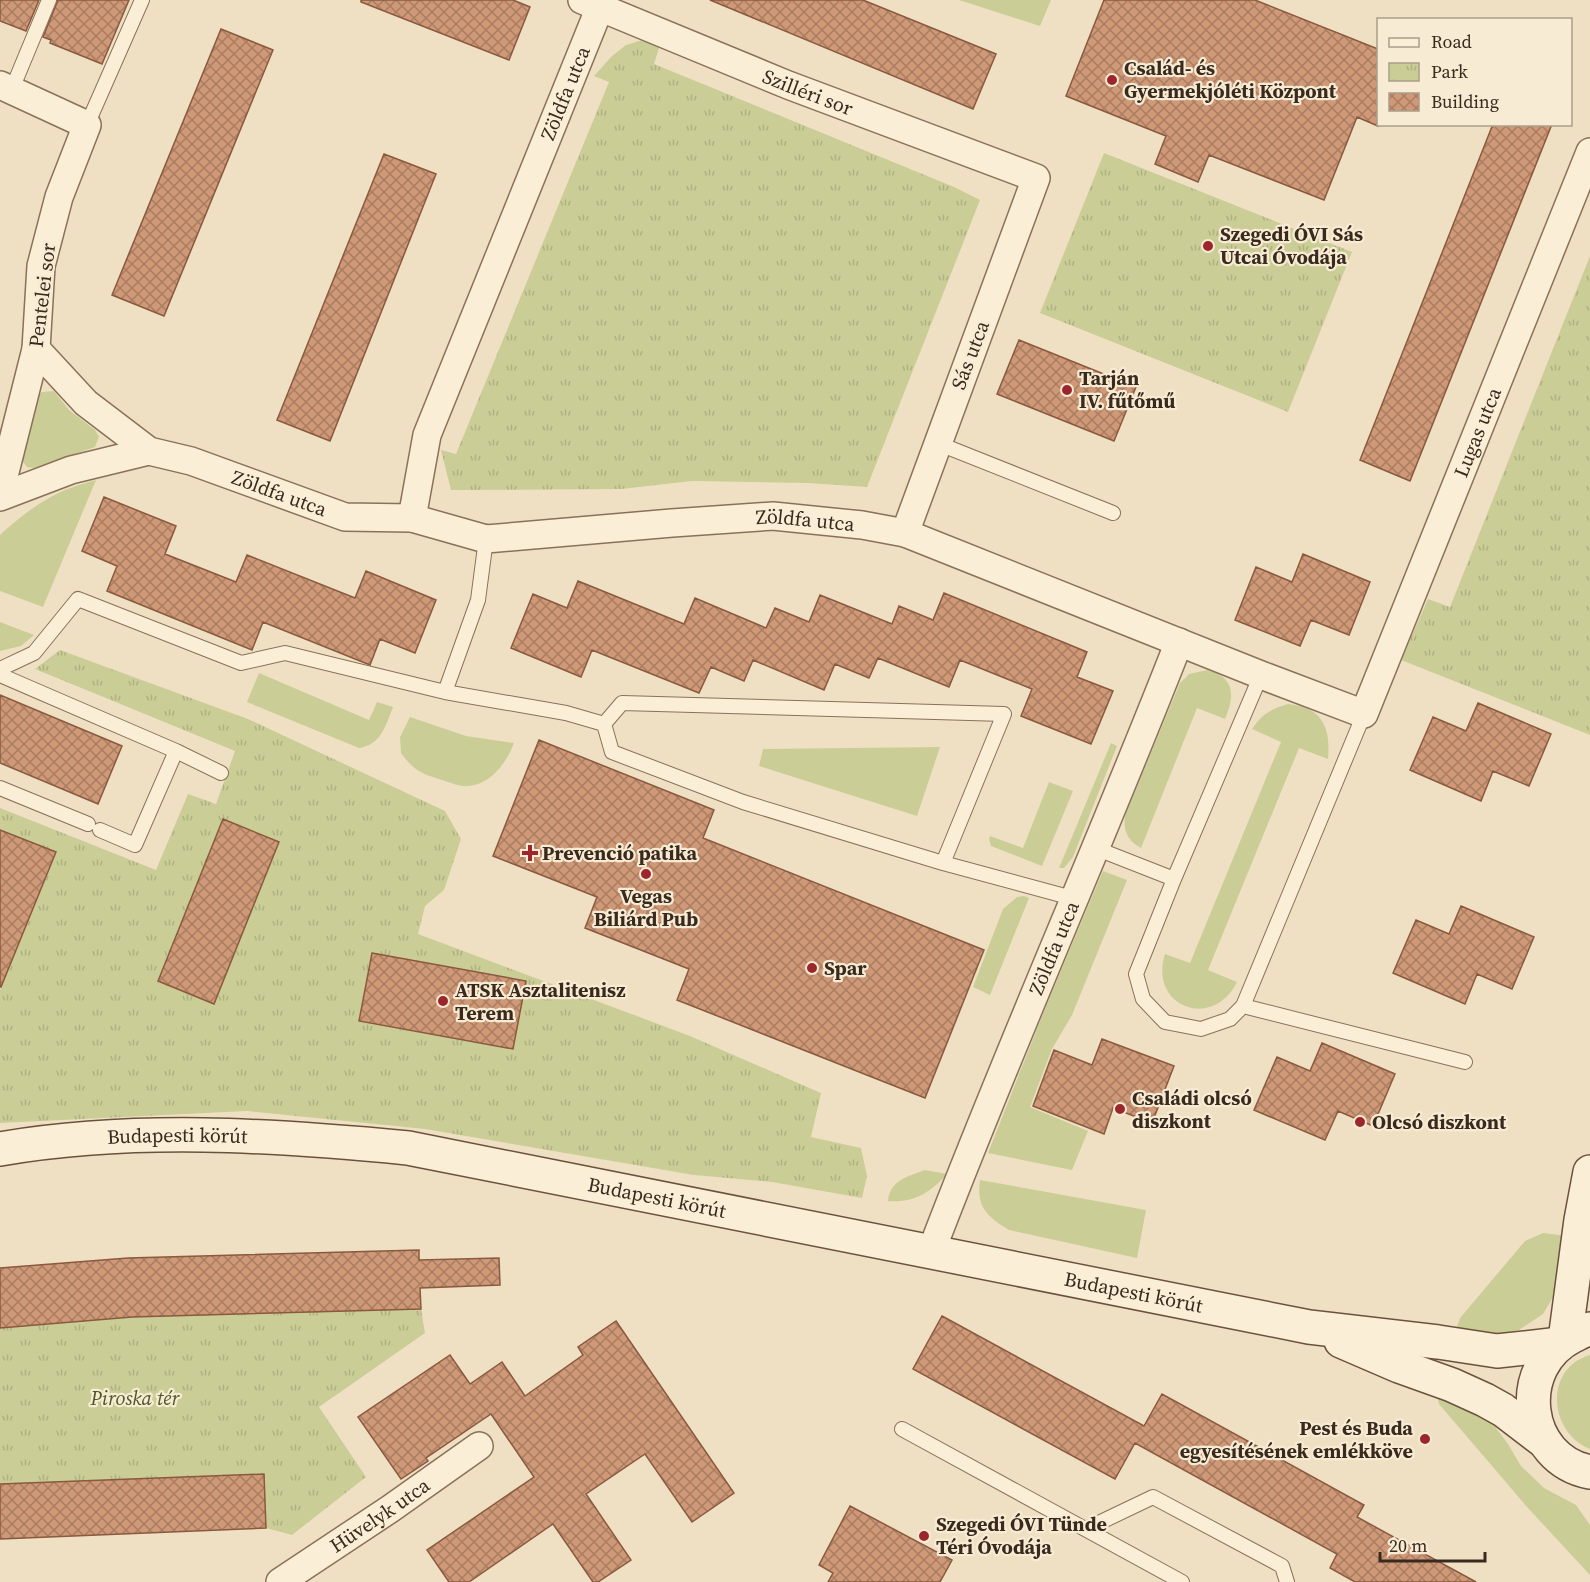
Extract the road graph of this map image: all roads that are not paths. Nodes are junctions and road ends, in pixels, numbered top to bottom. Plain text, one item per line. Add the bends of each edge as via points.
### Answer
1 (49, 0) edge
2 (142, 0) edge
3 (591, 4) edge
4 (6, 87) edge
5 (87, 125) junction
6 (1590, 152) edge
7 (1036, 178) joint
8 (36, 349) junction
9 (937, 443) junction
10 (149, 451) junction
11 (0, 492) edge
12 (0, 497) edge
13 (1113, 513) dead end
14 (412, 518) junction
15 (905, 533) junction
16 (486, 539) junction
17 (1179, 642) junction
18 (0, 669) edge
19 (0, 675) edge
20 (1262, 675) junction
21 (445, 692) junction
22 (1364, 714) junction
23 (604, 724) junction
24 (176, 751) junction
25 (221, 773) dead end
26 (0, 788) edge
27 (1095, 848) junction
28 (943, 863) junction
29 (1174, 879) junction
30 (1076, 899) junction
31 (1243, 1006) junction
32 (1466, 1062) dead end
33 (0, 1149) edge
34 (1590, 1172) edge
35 (931, 1252) junction
36 (1309, 1327) junction
37 (1572, 1337) edge
38 (902, 1429) dead end
39 (479, 1446) dead end
40 (1566, 1458) edge
41 (1590, 1494) edge
42 (1086, 1529) junction
43 (280, 1582) edge
44 (1182, 1582) edge
45 (1287, 1582) edge

1 - 4 lane
2 - 5 lane
3 - 7 street, Szilléri sor via 788,85
3 - 14 street, Zöldfa utca via 427,435
4 - 5 street
5 - 8 street, Pentelei sor via 59,197 41,266
6 - 22 street, Lugas utca
7 - 9 street, Sás utca
8 - 10 street, Zöldfa utca via 86,403
8 - 11 street, Pentelei sor
9 - 13 lane
9 - 15 street, Sás utca
10 - 12 street, Zöldfa utca via 71,470
10 - 14 street, Zöldfa utca via 191,461 345,517
14 - 16 street, Zöldfa utca
15 - 16 street, Zöldfa utca via 773,516
15 - 17 street, Zöldfa utca
16 - 21 lane via 478,600
17 - 20 street, Zöldfa utca
17 - 27 street, Zöldfa utca
18 - 21 lane via 34,653 78,599 241,663 285,653
19 - 24 lane
20 - 22 street, Zöldfa utca
20 - 29 lane
21 - 23 lane via 566,713
22 - 31 lane
23 - 28 lane via 612,752 743,802
23 - 28 lane via 622,703 1004,714
24 - 25 lane
24 - 26 lane via 135,845
27 - 29 lane
27 - 30 street, Zöldfa utca
28 - 30 lane
29 - 31 lane via 1136,974 1143,999 1165,1022 1202,1029 1230,1019
30 - 35 street, Zöldfa utca
31 - 32 lane
33 - 35 street, Budapesti körút via 40,1142 189,1134 294,1137 408,1148
34 - 37 street via 1581,1220
35 - 36 street, Budapesti körút
36 - 37 street, Budapesti körút via 1497,1351
36 - 40 street, Budapesti körút via 1485,1400
37 - 40 street via 1544,1362 1533,1394 1537,1427
38 - 42 lane
39 - 43 street, Hüvelyk utca
40 - 41 street
42 - 44 lane
42 - 45 lane via 1153,1497 1282,1566

